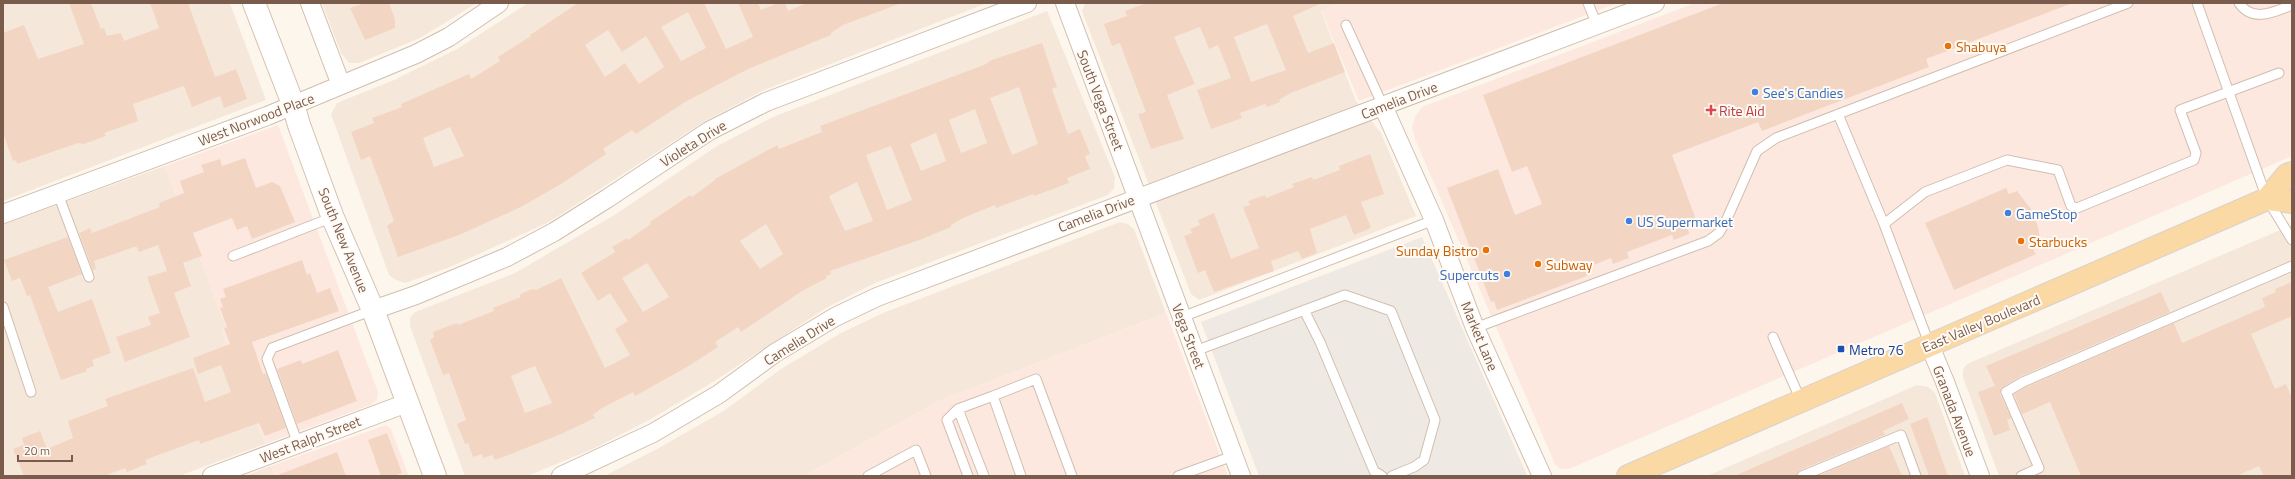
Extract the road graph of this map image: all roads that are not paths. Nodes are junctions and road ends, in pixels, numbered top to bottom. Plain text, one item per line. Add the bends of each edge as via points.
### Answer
1 (254, 3) edge
2 (310, 3) edge
3 (499, 3) edge
4 (1027, 3) edge
5 (1065, 3) edge
6 (1588, 3) edge
7 (1655, 3) edge
8 (2128, 3) edge
9 (2197, 3) edge
10 (2239, 3) edge
11 (2292, 5) edge
12 (1346, 25) dead end
13 (1597, 25) junction
14 (2279, 73) dead end
15 (341, 86) junction
16 (2230, 91) junction
17 (293, 104) junction
18 (1382, 106) junction
19 (1838, 114) junction
20 (2292, 173) edge
21 (58, 194) junction
22 (1137, 197) junction
23 (2267, 199) junction
24 (2292, 202) edge
25 (3, 214) edge
26 (333, 217) junction
27 (1434, 220) junction
28 (1884, 224) junction
29 (2292, 240) edge
30 (233, 256) dead end
31 (2292, 266) edge
32 (89, 276) dead end
33 (3, 307) edge
34 (373, 310) junction
35 (1304, 310) junction
36 (1182, 317) junction
37 (1476, 328) junction
38 (1773, 337) dead end
39 (1930, 346) junction
40 (1195, 351) junction
41 (31, 392) dead end
42 (993, 396) junction
43 (1801, 401) junction
44 (407, 403) junction
45 (958, 409) junction
46 (298, 444) junction
47 (1233, 456) junction
48 (212, 476) edge
49 (434, 476) edge
50 (561, 476) edge
51 (868, 476) edge
52 (926, 476) edge
53 (968, 476) edge
54 (984, 476) edge
55 (1021, 476) edge
56 (1072, 476) edge
57 (1178, 476) edge
58 (1241, 476) edge
59 (1382, 476) edge
60 (1392, 476) edge
61 (1542, 476) edge
62 (1628, 476) edge
63 (1802, 476) edge
64 (1916, 476) edge
65 (1980, 476) edge
66 (2021, 476) edge

1 - 17 main road, South New Avenue
2 - 15 street
3 - 15 street, West Norwood Place via 449,37
4 - 34 street, Violeta Drive via 766,102 709,131 554,232 507,257
5 - 22 street, South Vega Street
6 - 13 lane
7 - 13 street, Camelia Drive
8 - 19 lane
9 - 16 lane
10 - 11 lane via 2249,12 2259,16
12 - 18 lane
13 - 18 street, Camelia Drive
14 - 16 lane
15 - 17 street, West Norwood Place
16 - 23 lane
16 - 28 lane via 2180,110 2196,153 2194,160 2077,208 2071,206 2058,170 2007,160 1925,192
17 - 21 street, West Norwood Place
17 - 26 main road, South New Avenue
18 - 22 street, Camelia Drive
18 - 27 street, Market Lane
19 - 28 lane
19 - 37 lane via 1792,131 1757,151 1726,221 1719,232 1708,241
20 - 23 main road, East Valley Boulevard
21 - 25 street, West Norwood Place
21 - 32 lane
22 - 36 street, Vega Street
22 - 50 street, Camelia Drive via 877,297 835,317 776,353 719,394 653,433
23 - 24 main road
23 - 29 lane
23 - 39 main road, East Valley Boulevard
26 - 30 lane
26 - 34 main road, South New Avenue
27 - 36 lane
27 - 37 street, Market Lane
28 - 39 lane
31 - 66 lane via 2023,382 2006,392 2039,468
33 - 41 lane
34 - 44 main road, South New Avenue
34 - 46 lane via 272,348 267,359
35 - 40 lane
35 - 59 lane via 1374,471
35 - 60 lane via 1345,295 1390,311 1435,420 1424,460
36 - 40 street, Vega Street
37 - 61 street, Market Lane
38 - 43 lane
39 - 43 main road, East Valley Boulevard
39 - 65 street, Granada Avenue
40 - 47 street, Vega Street
42 - 45 lane
42 - 55 lane
42 - 56 lane via 1036,379
43 - 62 main road, East Valley Boulevard
44 - 46 street, West Ralph Street
44 - 49 main road, South New Avenue
45 - 53 lane via 947,420
45 - 54 lane
46 - 48 street, West Ralph Street
47 - 57 lane
47 - 58 street, Vega Street
51 - 52 lane via 916,450
63 - 64 lane via 1901,435

